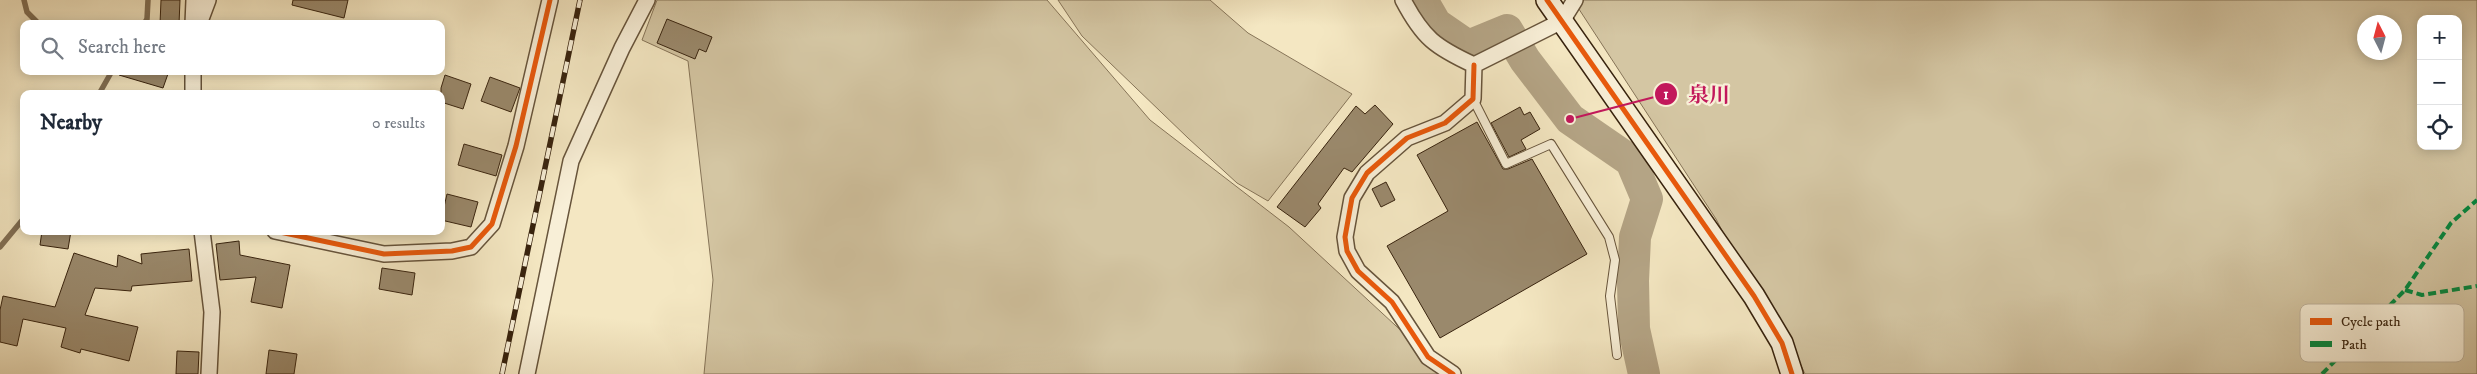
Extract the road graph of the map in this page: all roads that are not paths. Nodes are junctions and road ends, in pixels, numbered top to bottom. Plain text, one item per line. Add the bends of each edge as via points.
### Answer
1 (194, 0) edge
2 (208, 0) edge
3 (550, 0) edge
4 (647, 0) edge
5 (1403, 0) edge
6 (1547, 0) edge
7 (1575, 0) edge
8 (193, 20) edge
9 (200, 20) edge
10 (1562, 21) junction
11 (1474, 65) junction
12 (193, 75) edge
13 (192, 90) edge
14 (1473, 99) junction
15 (205, 235) edge
16 (294, 235) edge
17 (1617, 355) dead end
18 (209, 374) edge
19 (526, 374) edge
20 (1453, 374) edge
21 (1792, 374) edge

1 - 8 street
2 - 9 street
3 - 16 street via 516,146 492,224 471,247 384,254
4 - 19 street via 571,161
5 - 11 street via 1416,25 1429,40
6 - 10 street
7 - 10 street
10 - 11 street
10 - 21 street via 1754,296 1782,343
11 - 14 street
12 - 13 street
14 - 17 lane via 1506,164 1551,144 1609,237 1615,260 1610,296
14 - 20 street via 1446,123 1407,138 1366,172 1352,198 1345,237 1347,251 1358,272 1392,302 1428,357
15 - 18 street via 212,312

